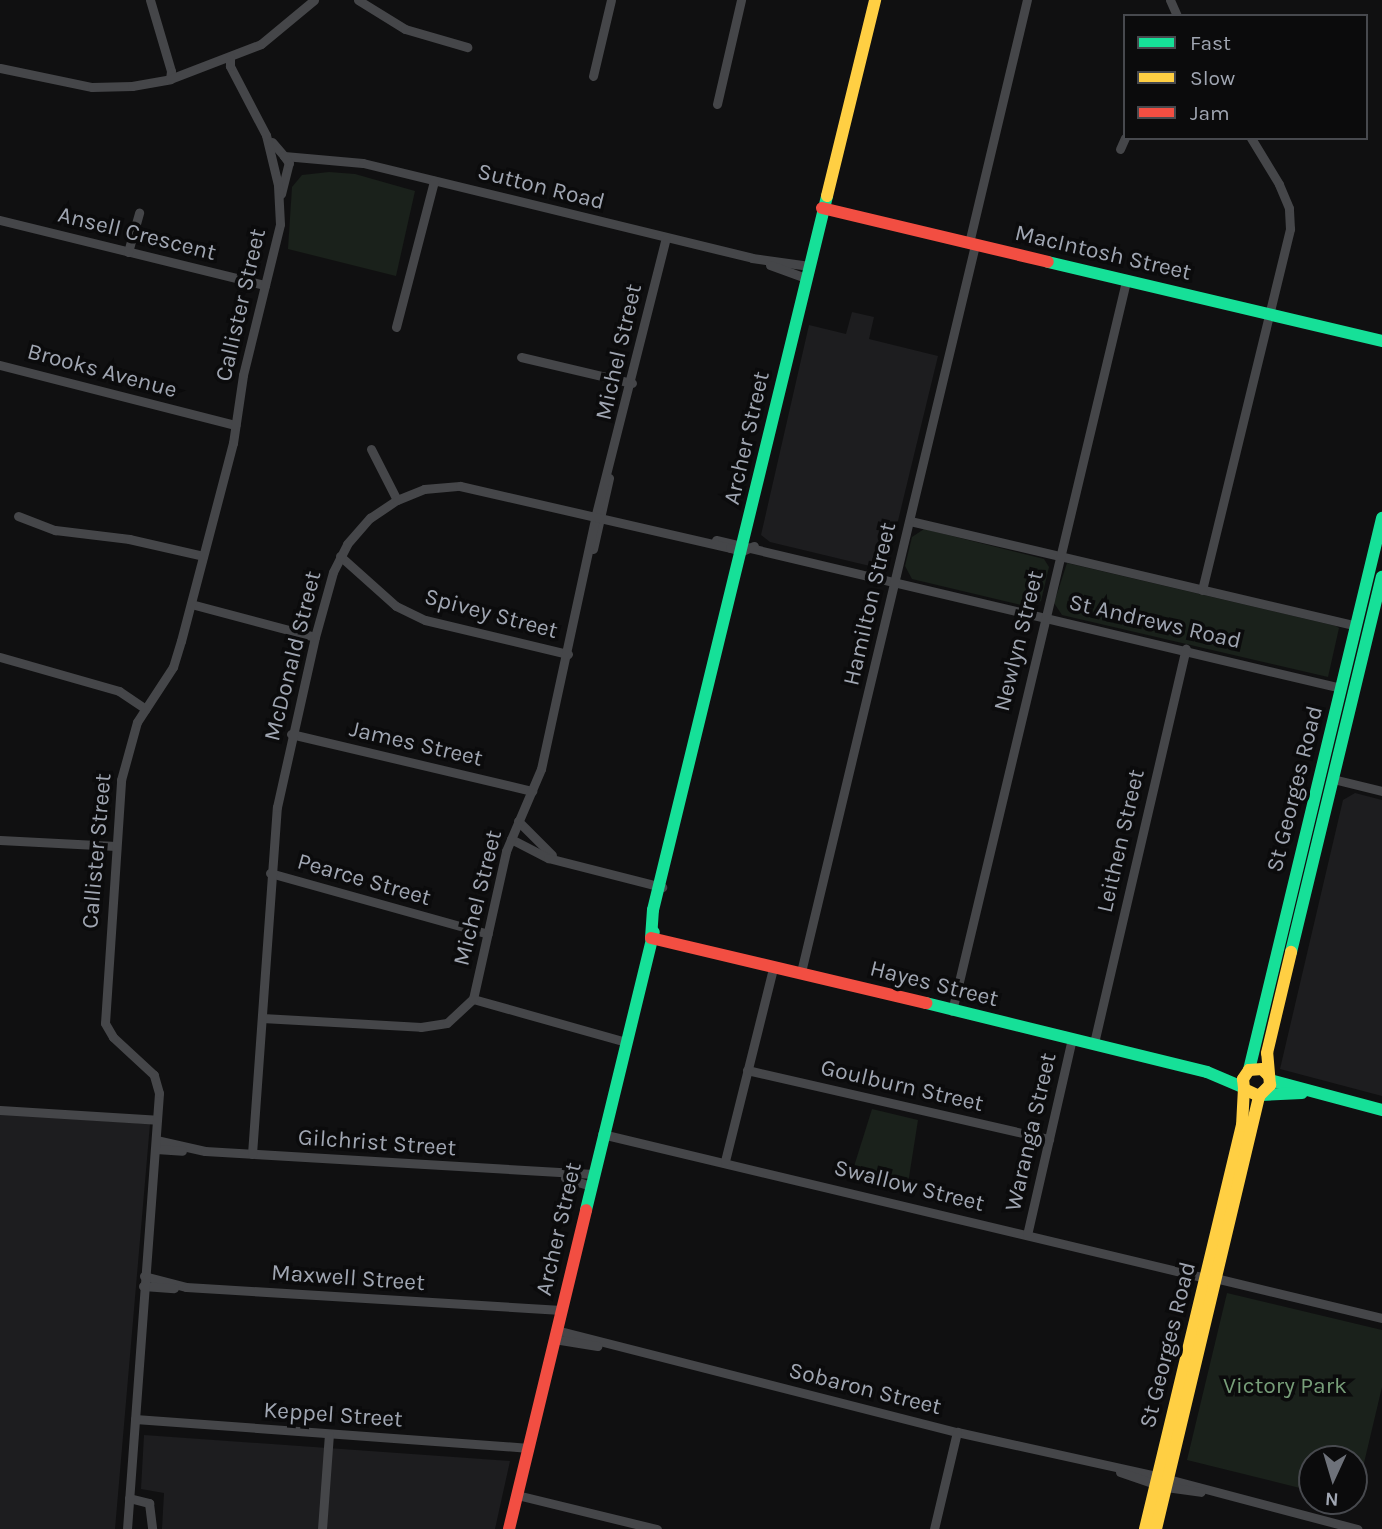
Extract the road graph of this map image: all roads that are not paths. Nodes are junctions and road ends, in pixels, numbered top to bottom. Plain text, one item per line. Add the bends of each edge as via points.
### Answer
1 (150, 0) edge
2 (314, 0) edge
3 (358, 0) edge
4 (611, 0) edge
5 (741, 0) edge
6 (875, 0) edge
7 (1027, 0) edge
8 (467, 47) dead end
9 (230, 57) junction
10 (0, 68) edge
11 (593, 76) dead end
12 (170, 79) junction
13 (717, 104) dead end
14 (265, 132) junction
15 (1124, 140) edge
16 (1252, 140) edge
17 (1120, 149) dead end
18 (283, 156) junction
19 (319, 159) junction
20 (273, 165) junction
21 (286, 169) junction
22 (434, 181) junction
23 (822, 208) junction
24 (279, 210) junction
25 (139, 213) dead end
26 (0, 220) edge
27 (666, 238) junction
28 (972, 244) junction
29 (128, 252) junction
30 (808, 272) junction
31 (1126, 281) junction
32 (265, 285) junction
33 (1272, 315) junction
34 (396, 327) dead end
35 (1379, 342) edge
36 (521, 357) dead end
37 (0, 365) edge
38 (632, 383) junction
39 (235, 425) junction
40 (371, 449) dead end
41 (397, 500) junction
42 (600, 515) junction
43 (18, 516) dead end
44 (1382, 518) edge
45 (910, 521) junction
46 (747, 546) junction
47 (203, 556) junction
48 (340, 556) junction
49 (1060, 556) junction
50 (1382, 577) edge
51 (896, 581) junction
52 (1202, 590) junction
53 (191, 604) junction
54 (1044, 616) junction
55 (1356, 626) junction
56 (1370, 629) junction
57 (315, 637) junction
58 (1186, 649) junction
59 (568, 654) junction
60 (0, 657) edge
61 (1344, 697) junction
62 (146, 709) junction
63 (291, 734) junction
64 (1320, 776) junction
65 (1334, 779) junction
66 (532, 791) junction
67 (1382, 791) edge
68 (518, 821) junction
69 (511, 839) junction
70 (0, 840) edge
71 (116, 846) junction
72 (558, 861) junction
73 (270, 873) junction
74 (662, 887) junction
75 (1291, 927) junction
76 (488, 934) junction
77 (651, 939) junction
78 (773, 968) junction
79 (801, 972) junction
80 (473, 999) junction
81 (952, 1011) junction
82 (262, 1018) junction
83 (1072, 1038) junction
84 (626, 1042) junction
85 (1094, 1043) junction
86 (1263, 1044) junction
87 (747, 1070) junction
88 (1248, 1071) junction
89 (1207, 1072) junction
90 (1269, 1078) junction
91 (1244, 1088) junction
92 (1309, 1093) junction
93 (1260, 1095) junction
94 (0, 1110) edge
95 (1382, 1110) edge
96 (157, 1119) junction
97 (1247, 1124) junction
98 (602, 1134) junction
99 (1049, 1139) junction
100 (156, 1144) junction
101 (252, 1154) junction
102 (725, 1161) junction
103 (592, 1180) junction
104 (1027, 1234) junction
105 (144, 1276) junction
106 (1210, 1278) junction
107 (143, 1286) junction
108 (186, 1287) junction
109 (1382, 1318) edge
110 (558, 1325) junction
111 (135, 1419) junction
112 (957, 1432) junction
113 (329, 1434) junction
114 (529, 1448) junction
115 (1162, 1481) junction
116 (517, 1495) junction
117 (129, 1498) junction
118 (1151, 1527) edge
119 (127, 1529) edge
120 (152, 1529) edge
121 (322, 1529) edge
122 (509, 1529) edge
123 (657, 1529) edge
124 (933, 1529) edge
125 (1357, 1529) edge

1 - 12 street
2 - 9 street via 261,44
3 - 8 street via 405,29
4 - 11 street
5 - 13 street
6 - 23 street, Archer Street
7 - 28 street, Hamilton Street
9 - 12 street
9 - 14 street, Callister Street via 230,66
10 - 12 street via 92,86 132,86
14 - 18 street, Callister Street
14 - 20 street, Callister Street
15 - 17 street
16 - 33 street via 1289,208 1290,229
18 - 19 street, Sutton Road
18 - 20 street
18 - 21 street, Callister Street
19 - 21 street, Sutton Road
19 - 22 street, Sutton Road via 363,163
20 - 21 street
20 - 24 street, Callister Street
21 - 24 street, Callister Street
22 - 27 street, Sutton Road
22 - 34 street
23 - 28 street, MacIntosh Street
23 - 30 street, Archer Street
24 - 32 street, Callister Street
25 - 29 street
26 - 29 street, Ansell Crescent
27 - 30 street, Sutton Road
27 - 38 street, Michel Street
28 - 31 street, MacIntosh Street
28 - 45 street, Hamilton Street
29 - 32 street, Ansell Crescent
30 - 46 street, Archer Street
31 - 33 street, MacIntosh Street
31 - 49 street, Newlyn Street
32 - 39 street, Callister Street
33 - 35 street, MacIntosh Street
33 - 52 street
36 - 38 street
37 - 39 street, Brooks Avenue
38 - 42 street, Michel Street
39 - 47 street, Callister Street
40 - 41 street
41 - 42 street, McDonald Street via 424,489 460,485
41 - 48 street, McDonald Street via 370,517
42 - 46 street, McDonald Street
42 - 59 street, Michel Street
43 - 47 street via 55,530 129,539
44 - 55 street, St Georges Road
45 - 49 street, St Andrews Road
45 - 51 street, Hamilton Street
46 - 51 street, St Andrews Road
46 - 74 street, Archer Street
47 - 53 street, Callister Street
48 - 57 street, McDonald Street
48 - 59 street, Spivey Street via 396,607 425,620
49 - 52 street, St Andrews Road
49 - 54 street, Newlyn Street
50 - 56 street, St Georges Road
51 - 54 street, St Andrews Road
51 - 79 street, Hamilton Street
52 - 55 street, St Andrews Road
53 - 57 street
53 - 62 street, Callister Street via 173,667
54 - 58 street, St Andrews Road
54 - 81 street, Newlyn Street
55 - 56 street
55 - 61 street, St Georges Road
56 - 61 street, St Georges Road
57 - 63 street, McDonald Street
58 - 61 street, St Andrews Road
58 - 85 street, Leithen Street
59 - 66 street, Michel Street
60 - 62 street via 119,691
61 - 64 street, St Georges Road
61 - 65 street, St Georges Road
62 - 71 street, Callister Street via 126,750
63 - 66 street, James Street
63 - 73 street, McDonald Street
64 - 65 street
64 - 75 street, St Georges Road
65 - 67 street
65 - 75 street, St Georges Road
66 - 68 street, Michel Street
68 - 69 street, Michel Street
68 - 72 street
69 - 72 street
69 - 76 street, Michel Street
70 - 71 street
71 - 96 street, Callister Street via 105,1023 113,1037 155,1075
72 - 74 street
73 - 76 street, Pearce Street
73 - 82 street, McDonald Street
74 - 77 street, Archer Street via 653,910
75 - 86 street, St Georges Road
76 - 80 street, Michel Street
77 - 78 street, Hayes Street
77 - 84 street, Archer Street
78 - 79 street, Hayes Street
78 - 87 street
79 - 81 street, Hayes Street
80 - 82 street, Michel Street via 447,1023 421,1027
80 - 84 street
81 - 83 street, Hayes Street
82 - 101 street, McDonald Street
83 - 85 street, Hayes Street
83 - 99 street, Waranga Street
84 - 98 street, Archer Street
85 - 89 street, Hayes Street
86 - 88 street, St Georges Road
86 - 90 street, St Georges Road
87 - 99 street, Goulburn Street
87 - 102 street
88 - 89 street, Hayes Street
88 - 90 street, Hayes Street via 1262,1069
88 - 91 street, St Georges Road
89 - 91 street, Hayes Street
90 - 92 street
90 - 93 street, St Georges Road
91 - 93 street, Hayes Street
91 - 97 street, St Georges Road
92 - 93 street
92 - 95 street
93 - 97 street, St Georges Road
94 - 96 street
96 - 100 street, Callister Street
97 - 106 street, St Georges Road
98 - 102 street, Swallow Street
98 - 103 street, Archer Street
99 - 104 street, Waranga Street
100 - 101 street, Gilchrist Street
100 - 105 street, Callister Street
101 - 103 street, Gilchrist Street
102 - 104 street, Swallow Street
103 - 110 street, Archer Street
104 - 106 street, Swallow Street
105 - 107 street, Callister Street
105 - 108 street, Maxwell Street
106 - 109 street, Swallow Street
106 - 115 street, St Georges Road
107 - 108 street, Maxwell Street
107 - 111 street, Callister Street
108 - 110 street, Maxwell Street via 508,1308
110 - 112 street, Sobaron Street via 606,1346
110 - 114 street, Archer Street
111 - 113 street, Keppel Street
111 - 117 street, Callister Street
112 - 115 street, Sobaron Street
112 - 124 street
113 - 114 street, Keppel Street
113 - 121 street
114 - 116 street, Archer Street
115 - 118 street, St Georges Road
115 - 125 street, Sobaron Street
116 - 122 street, Archer Street
116 - 123 street
117 - 119 street, Callister Street
117 - 120 street via 149,1503

